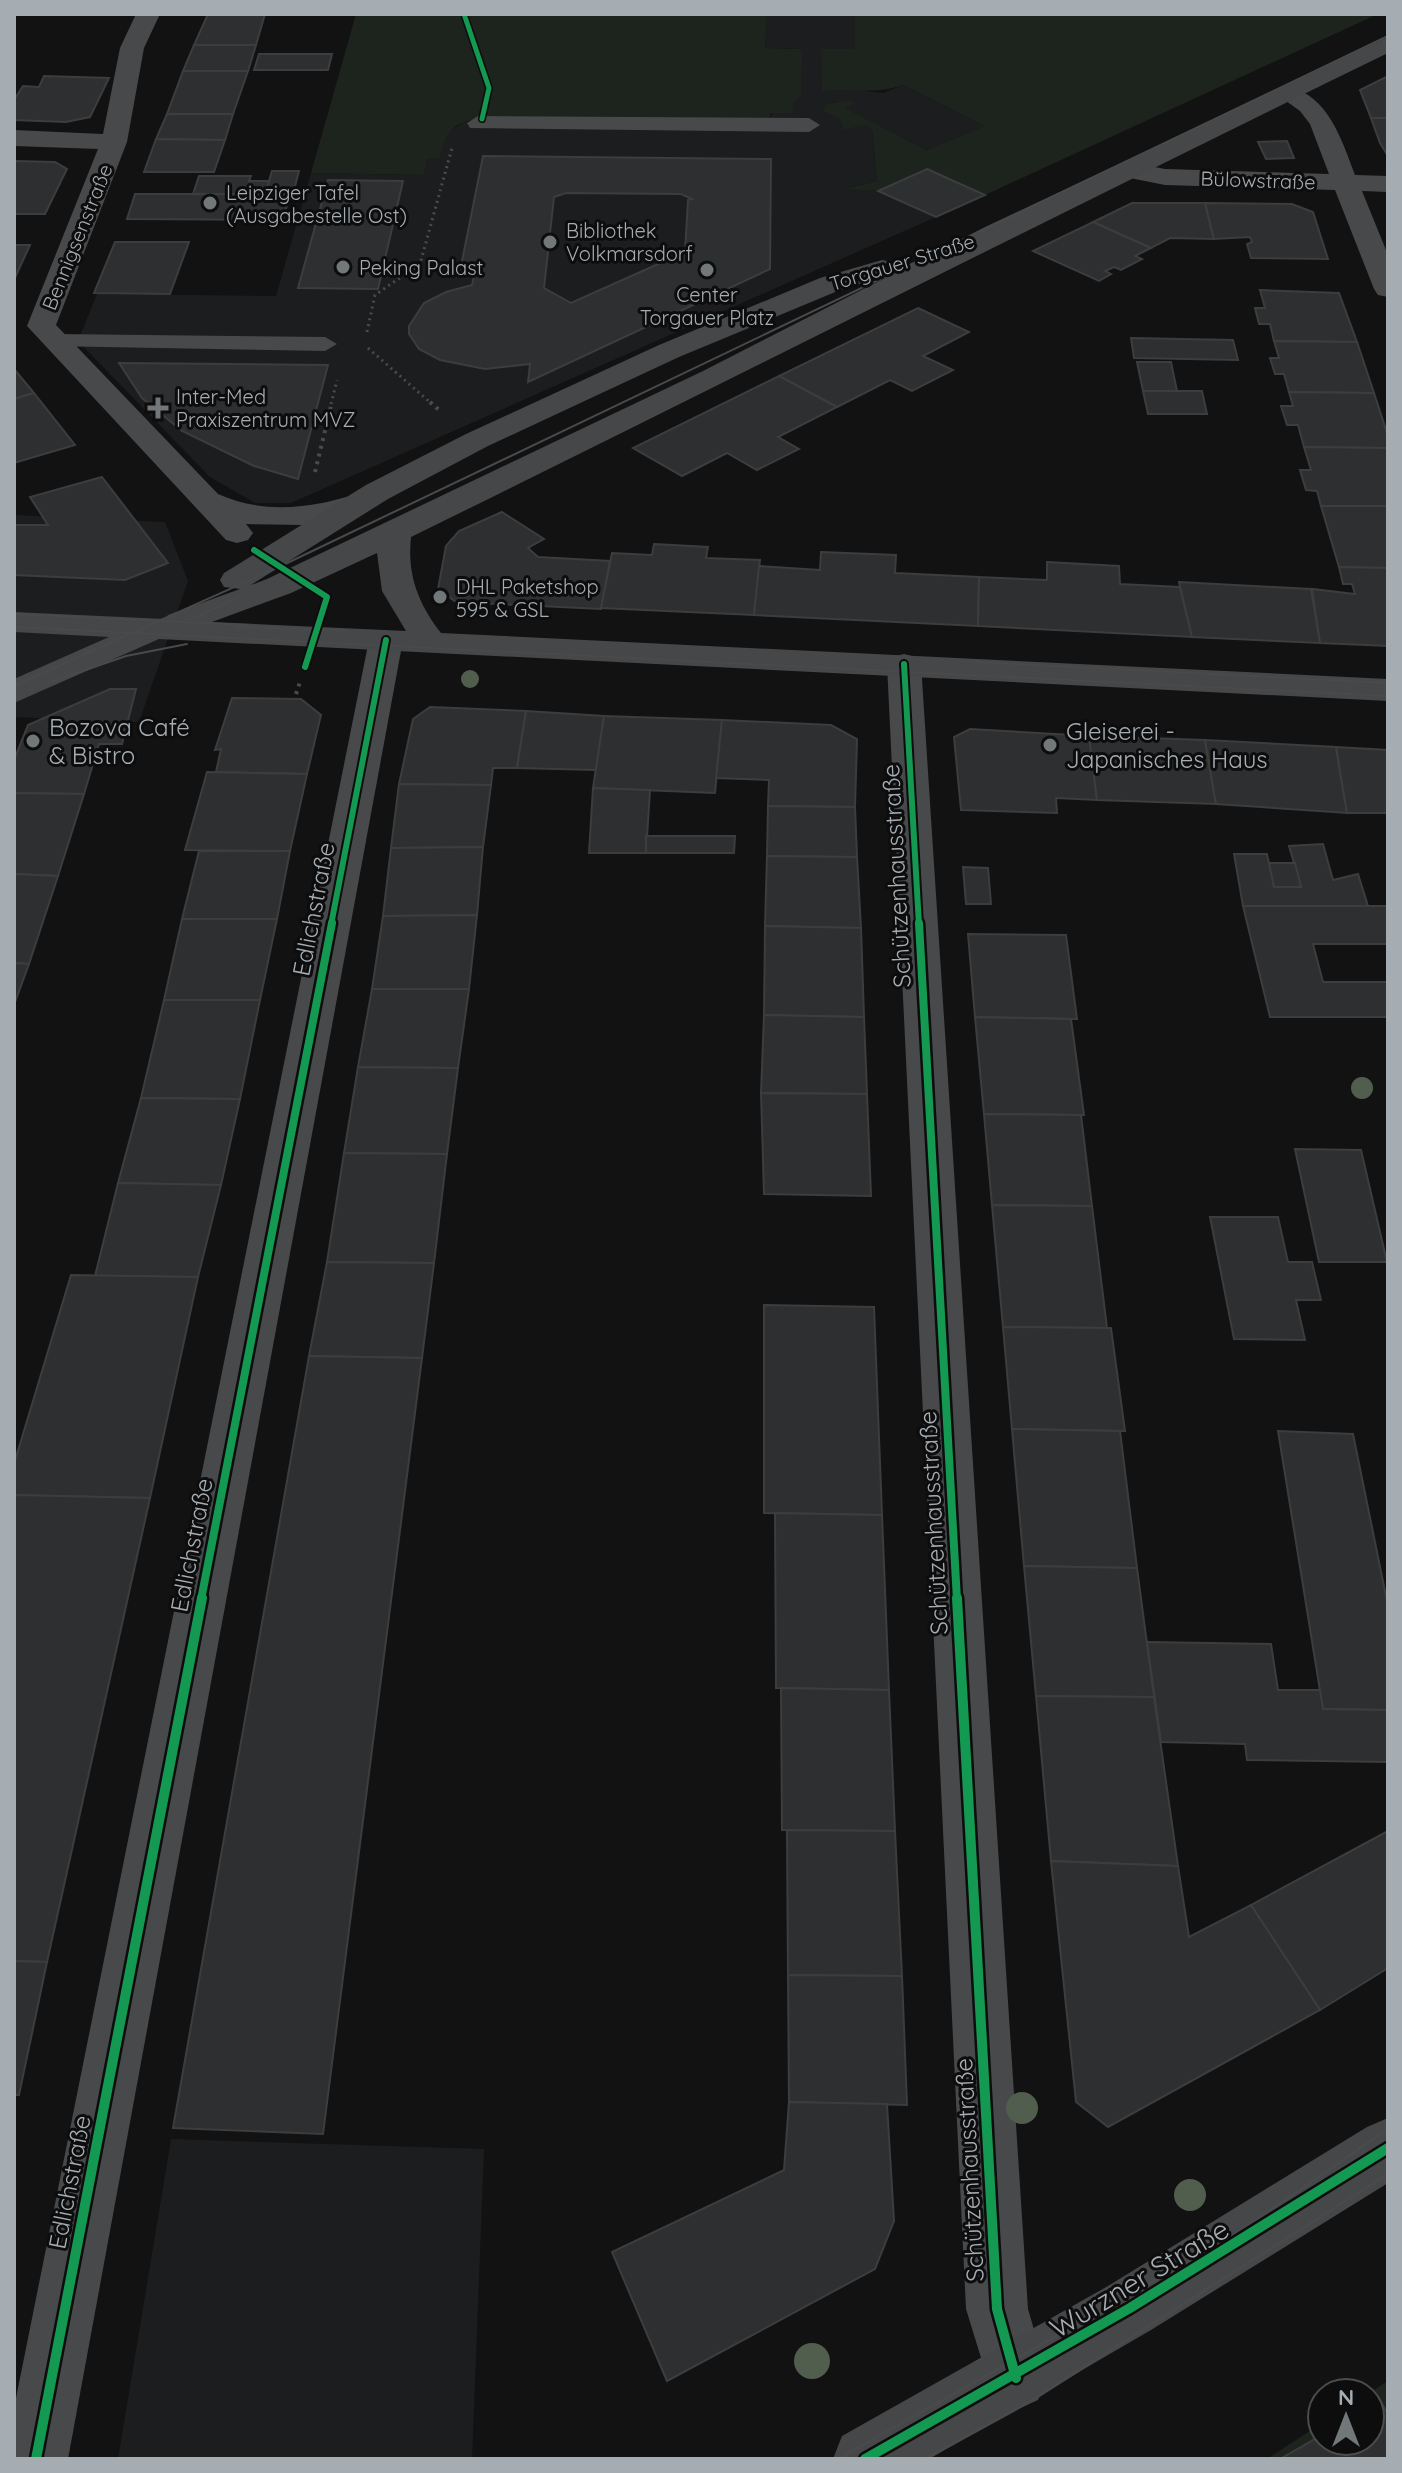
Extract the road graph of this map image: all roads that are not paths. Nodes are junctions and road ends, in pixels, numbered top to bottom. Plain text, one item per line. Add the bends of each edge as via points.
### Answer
1 (127, 14) edge
2 (148, 14) edge
3 (1388, 44) edge
4 (132, 48) junction
5 (1287, 93) junction
6 (478, 123) road end
7 (543, 136) dead end
8 (14, 138) edge
9 (114, 142) junction
10 (1129, 170) junction
11 (1347, 183) junction
12 (1388, 184) edge
13 (995, 233) junction
14 (1388, 289) edge
15 (37, 331) edge
16 (325, 344) dead end
17 (207, 501) junction
18 (359, 503) junction
19 (395, 532) junction
20 (237, 533) dead end
21 (14, 622) edge
22 (155, 629) junction
23 (386, 640) junction
24 (430, 641) junction
25 (904, 664) junction
26 (1388, 690) edge
27 (14, 692) edge
28 (1388, 2148) edge
29 (1016, 2378) junction
30 (36, 2459) edge
31 (865, 2459) edge

1 - 4 street
2 - 4 street, Bennigsenstraße
3 - 5 main road
4 - 9 street, Bennigsenstraße
5 - 10 main road
5 - 11 street via 1309,106 1322,124
6 - 7 lane via 810,132
8 - 9 street
9 - 15 street, Bennigsenstraße
10 - 11 street, Bülowstraße via 1165,177
10 - 13 main road
11 - 12 street, Bülowstraße
11 - 14 street
13 - 18 main road, Torgauer Straße via 830,284 669,351 486,436
13 - 19 main road, Torgauer Straße
15 - 16 lane
15 - 17 street, Bennigsenstraße
17 - 18 street via 226,511 255,515 319,513
17 - 20 street, Bennigsenstraße
18 - 22 main road, Torgauer Straße
19 - 22 main road, Torgauer Straße via 279,586
19 - 24 main road via 394,583
21 - 22 main road
22 - 23 main road
22 - 27 main road, Torgauer Straße
23 - 24 main road
23 - 30 street, Edlichstraße
24 - 25 main road
25 - 26 main road
25 - 29 street, Schützenhausstraße via 997,2309
28 - 29 main road, Wurzner Straße via 1213,2261
29 - 31 main road, Wurzner Straße

